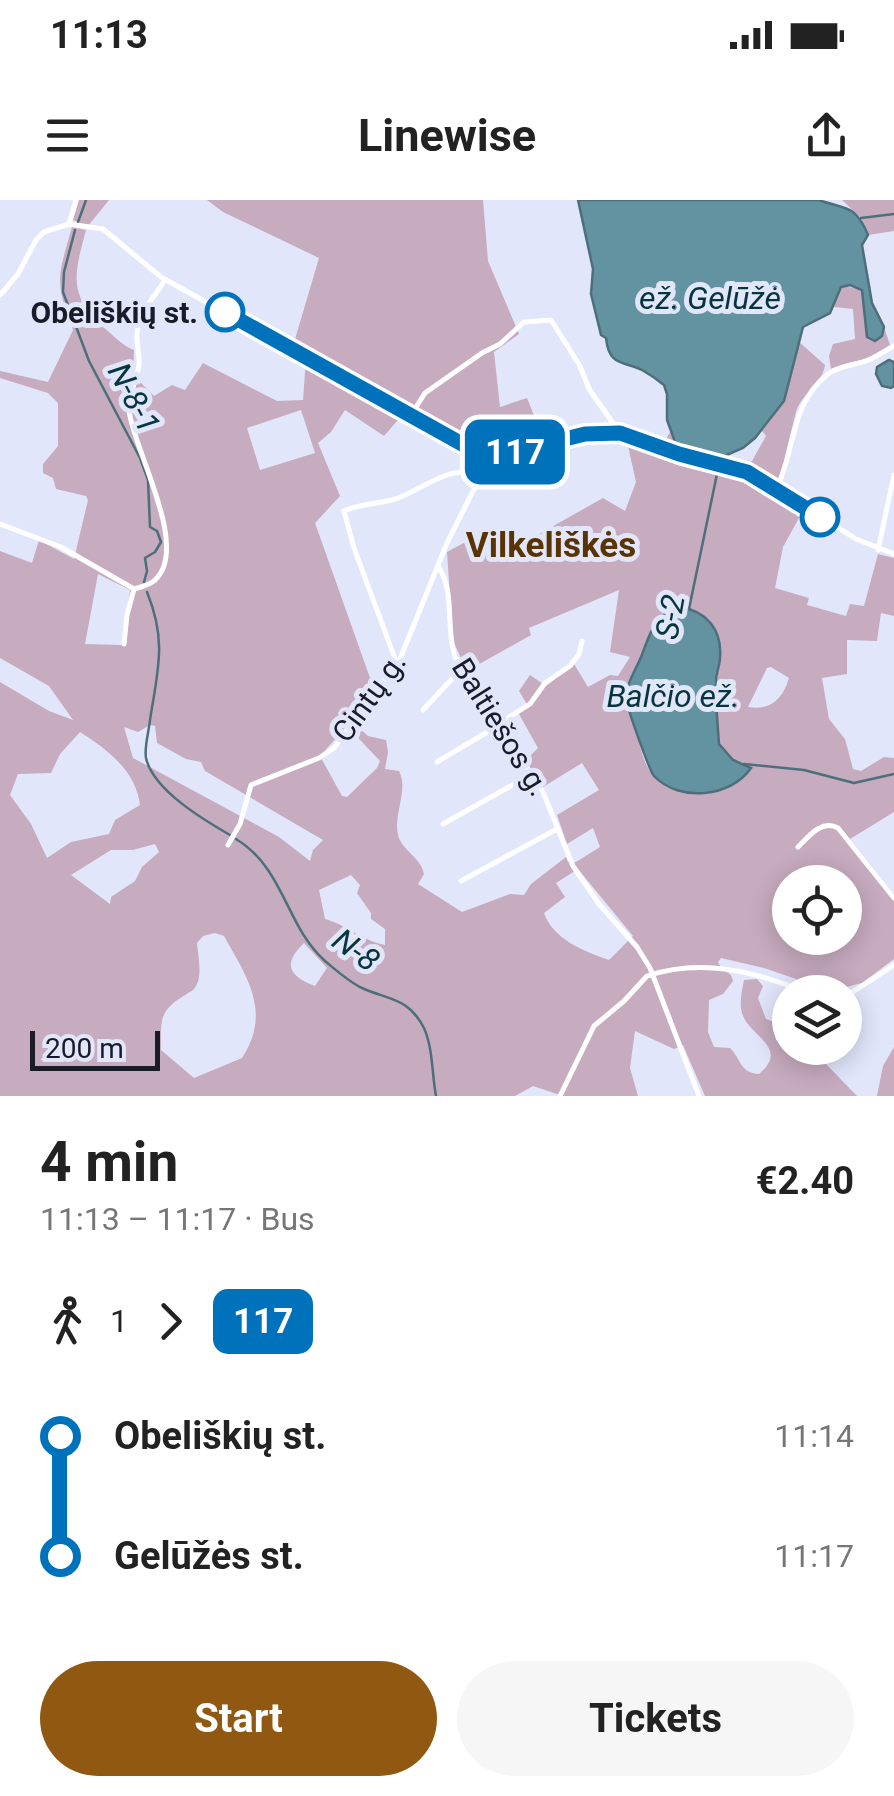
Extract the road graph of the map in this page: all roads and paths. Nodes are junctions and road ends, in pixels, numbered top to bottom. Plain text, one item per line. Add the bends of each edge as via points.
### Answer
1 (76, 200) edge
2 (69, 224) junction
3 (166, 280) junction
4 (0, 295) edge
5 (894, 346) edge
6 (412, 415) junction
7 (620, 433) junction
8 (500, 454) junction
9 (894, 475) edge
10 (484, 478) junction
11 (777, 488) junction
12 (0, 524) edge
13 (878, 550) junction
14 (894, 554) edge
15 (438, 566) junction
16 (134, 590) junction
17 (582, 641) dead end
18 (124, 644) dead end
19 (397, 664) junction
20 (462, 668) junction
21 (423, 710) dead end
22 (498, 724) junction
23 (437, 762) dead end
24 (532, 774) junction
25 (443, 824) dead end
26 (557, 829) junction
27 (228, 845) dead end
28 (798, 847) dead end
29 (462, 881) dead end
30 (894, 898) edge
31 (894, 965) edge
32 (654, 974) junction
33 (772, 979) edge
34 (862, 986) edge
35 (560, 1096) edge
36 (700, 1096) edge

1 - 2 street
2 - 3 street via 106,231
2 - 4 street via 40,236
3 - 6 street
3 - 16 street via 138,329 139,367 129,407 154,483 166,550 156,580
5 - 11 street via 829,373 808,396
6 - 7 street via 425,393 524,322 551,320
6 - 8 street via 460,444
7 - 8 street via 585,434
7 - 11 street via 736,468
8 - 10 street, Cintų g.
9 - 13 street
10 - 15 street, Cintų g.
10 - 19 street via 450,475 392,500 344,511
11 - 13 street
12 - 16 street via 61,547
13 - 14 street
15 - 19 street, Cintų g.
15 - 20 street, Baltiešos g. via 448,590 451,645
16 - 18 street
17 - 22 street via 570,666
19 - 27 street, Cintų g. via 334,748 251,785
20 - 21 street
20 - 22 street, Baltiešos g.
22 - 23 street
22 - 24 street, Baltiešos g.
24 - 25 street
24 - 26 street, Baltiešos g.
26 - 29 street, Baltiešos g.
26 - 32 street, Baltiešos g. via 573,866
28 - 30 street via 824,826 838,828
31 - 34 street
32 - 33 street via 704,968
32 - 35 street via 594,1026
32 - 36 street, Baltiešos g.

